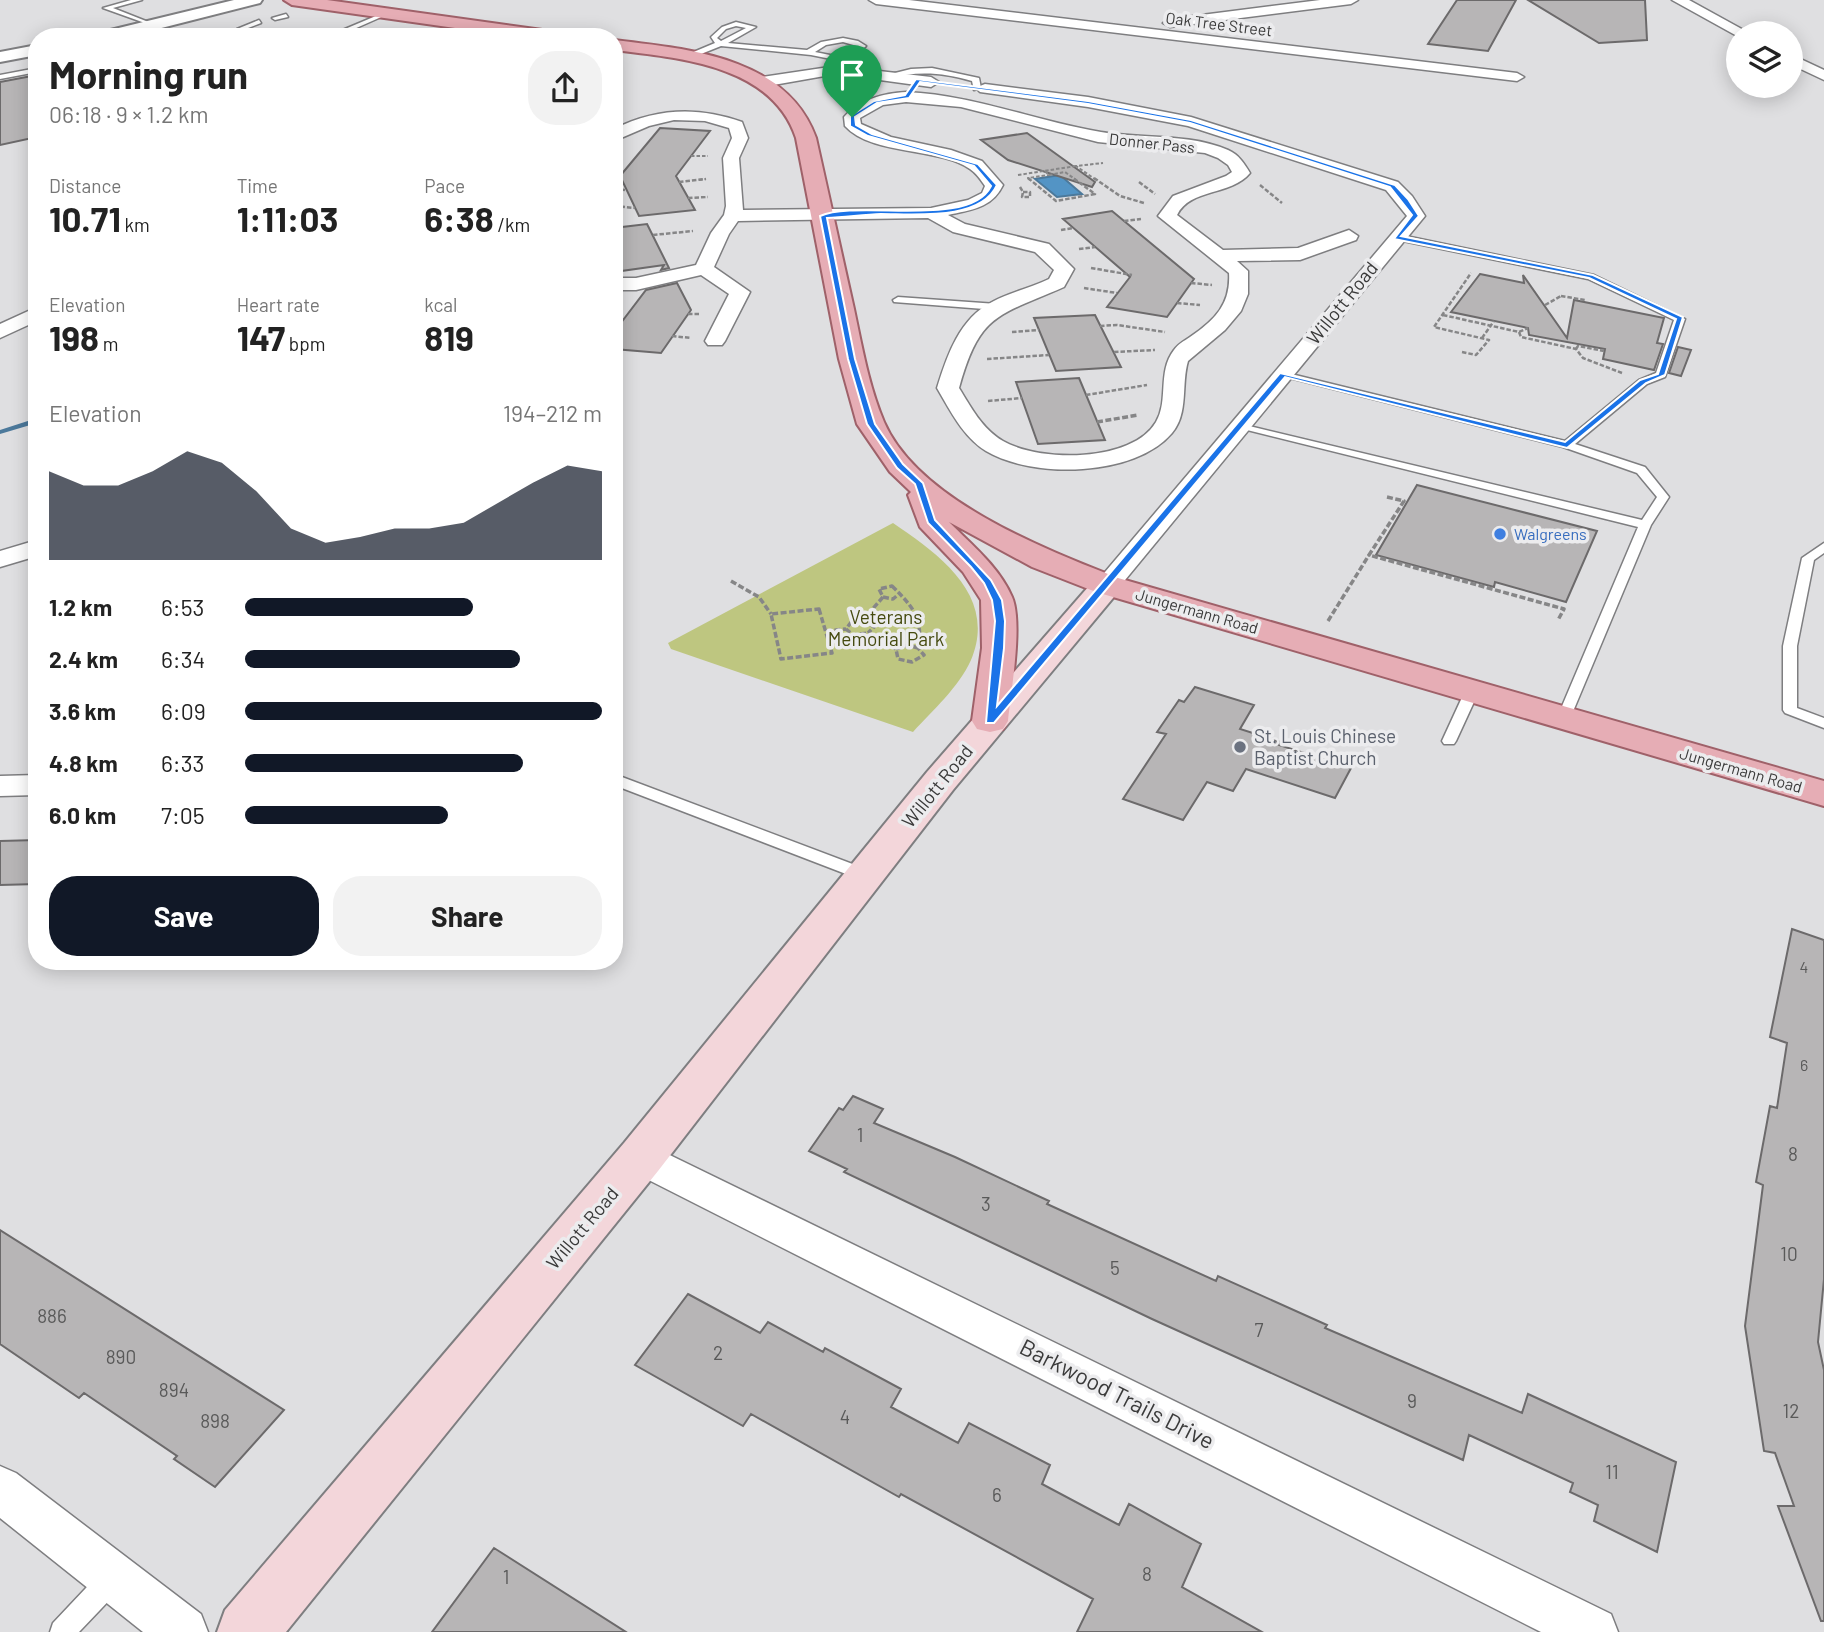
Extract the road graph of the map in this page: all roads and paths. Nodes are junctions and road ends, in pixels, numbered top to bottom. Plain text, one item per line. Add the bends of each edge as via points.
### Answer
1 (139, 0) edge
2 (254, 0) edge
3 (876, 0) edge
4 (1351, 0) edge
5 (1679, 0) edge
6 (289, 8) edge
7 (384, 14) junction
8 (275, 18) dead end
9 (259, 22) dead end
10 (1726, 25) edge
11 (147, 28) edge
12 (163, 28) edge
13 (243, 28) edge
14 (351, 28) edge
15 (467, 28) edge
16 (1124, 30) junction
17 (720, 44) junction
18 (623, 46) edge
19 (28, 52) edge
20 (811, 53) junction
21 (688, 56) junction
22 (0, 57) edge
23 (841, 65) junction
24 (1803, 65) edge
25 (28, 73) edge
26 (887, 76) junction
27 (1824, 76) edge
28 (1517, 77) dead end
29 (0, 78) edge
30 (918, 80) junction
31 (762, 82) junction
32 (977, 88) junction
33 (907, 96) junction
34 (623, 130) edge
35 (1103, 163) dead end
36 (1076, 166) junction
37 (1045, 171) junction
38 (1049, 175) junction
39 (1015, 176) dead end
40 (623, 190) edge
41 (626, 190) dead end
42 (1023, 192) dead end
43 (1016, 197) dead end
44 (623, 207) edge
45 (635, 208) dead end
46 (1169, 209) junction
47 (932, 213) junction
48 (823, 216) junction
49 (727, 224) junction
50 (653, 235) dead end
51 (1349, 236) dead end
52 (1396, 237) junction
53 (1483, 255) junction
54 (1223, 256) junction
55 (704, 269) junction
56 (1064, 269) junction
57 (1132, 275) dead end
58 (623, 284) edge
59 (898, 300) dead end
60 (997, 307) junction
61 (1443, 315) junction
62 (28, 318) edge
63 (1494, 321) dead end
64 (1100, 326) dead end
65 (1491, 326) junction
66 (1528, 328) dead end
67 (0, 332) edge
68 (1519, 332) junction
69 (1482, 338) junction
70 (1201, 340) junction
71 (715, 341) dead end
72 (1576, 349) junction
73 (1184, 351) junction
74 (1604, 351) dead end
75 (1114, 352) dead end
76 (1462, 352) dead end
77 (1049, 355) dead end
78 (954, 363) junction
79 (1283, 375) junction
80 (1646, 380) junction
81 (1172, 381) junction
82 (1086, 395) dead end
83 (1241, 428) junction
84 (1567, 445) junction
85 (919, 483) junction
86 (1387, 497) dead end
87 (1645, 525) junction
88 (1824, 547) edge
89 (28, 551) edge
90 (1370, 555) junction
91 (0, 559) edge
92 (732, 581) dead end
93 (1107, 584) junction
94 (899, 594) junction
95 (883, 597) junction
96 (771, 614) junction
97 (863, 620) junction
98 (1558, 620) dead end
99 (1328, 622) dead end
100 (846, 629) junction
101 (826, 631) junction
102 (868, 634) junction
103 (918, 648) junction
104 (896, 649) junction
105 (1472, 691) junction
106 (1564, 718) junction
107 (990, 721) junction
108 (1824, 723) edge
109 (1449, 741) dead end
110 (623, 782) edge
111 (28, 785) edge
112 (0, 786) edge
113 (1824, 794) edge
114 (865, 875) junction
115 (641, 1157) junction
116 (0, 1489) edge
117 (114, 1577) junction
118 (62, 1632) edge
119 (183, 1632) edge
120 (247, 1632) edge
121 (1593, 1632) edge

1 - 11 lane via 106,8
2 - 12 street
3 - 16 street, Oak Tree Street
4 - 16 street
5 - 10 street
6 - 7 main road
6 - 8 lane
7 - 14 lane
7 - 15 main road
9 - 13 lane
16 - 28 street, Oak Tree Street
17 - 17 lane via 713,38 724,28 736,24 753,27
17 - 20 lane
17 - 21 lane
18 - 21 main road, Jungermann Road
19 - 22 street
20 - 23 lane
20 - 23 lane via 822,43 836,40 862,46
21 - 31 main road, Jungermann Road
23 - 26 street, Willott Road
23 - 31 street, Willott Road
24 - 27 street
25 - 29 lane
26 - 30 street, Willott Road
26 - 32 lane via 935,68 976,80
30 - 32 street, Willott Road
30 - 33 street
31 - 48 main road, Jungermann Road via 796,114 806,138
32 - 52 street, Willott Road via 1088,102 1191,122 1392,186 1416,216
33 - 46 street, Donner Pass via 1006,113 1095,137 1216,151 1239,166 1241,173 1235,178 1189,194
33 - 47 street, Donner Pass via 863,108 852,117 853,126 886,141 976,165 994,185 989,196 973,204
34 - 49 street via 657,117 688,114 718,117 736,125 740,138 730,158 735,206
35 - 36 path
36 - 37 path
36 - 46 path via 1120,195
37 - 38 path
37 - 39 path
38 - 38 path via 1065,172 1095,194 1056,201 1028,178
40 - 41 path
42 - 43 path via 1020,187
44 - 45 path
46 - 54 street via 1167,216
47 - 48 street, Donner Pass
47 - 56 street, Donner Pass via 959,228 1042,248
48 - 49 street, Donner Pass
48 - 85 main road, Jungermann Road via 852,359 871,424 900,466
49 - 50 path
49 - 55 street
51 - 54 street via 1300,254
52 - 53 lane
52 - 79 street, Willott Road
53 - 61 path
53 - 80 lane via 1591,277 1680,318 1661,375
54 - 70 street via 1238,271 1241,287 1236,309
55 - 58 street
55 - 71 street via 740,292
56 - 57 path via 1097,268
56 - 60 street via 1056,284
59 - 60 lane
60 - 78 street via 973,328
61 - 65 path
61 - 69 path via 1434,327
62 - 67 street
63 - 65 path
64 - 70 path
65 - 68 path
65 - 69 path
66 - 68 path
68 - 72 path via 1521,337
69 - 76 path via 1489,340 1476,355
70 - 73 street
72 - 74 path
72 - 80 path via 1583,358
73 - 75 path
73 - 81 street via 1175,363
77 - 78 path
78 - 81 street via 948,388 971,426 995,447 1029,460 1109,459 1143,445 1165,428
79 - 83 street, Willott Road
79 - 84 lane
80 - 84 lane
81 - 82 path
83 - 87 lane
83 - 93 street, Willott Road
84 - 87 lane via 1641,470 1663,497
85 - 93 main road, Jungermann Road via 940,503 981,529 1043,561
85 - 107 main road via 931,521 974,565 997,600 999,648
86 - 90 path via 1404,501
87 - 106 lane
88 - 108 lane via 1808,558 1790,646 1790,710
89 - 91 street
90 - 98 path via 1564,609
90 - 99 path
92 - 96 path via 759,597
93 - 105 main road, Jungermann Road
93 - 107 main road, Willott Road
94 - 95 path via 893,599
94 - 95 path via 892,586 879,589
94 - 103 path via 921,620
95 - 97 path
96 - 101 path via 819,609
96 - 101 path via 781,659 832,653
97 - 100 path via 852,621
97 - 102 path via 874,627
100 - 101 path
100 - 102 path via 853,635
102 - 104 path
103 - 104 path
103 - 104 path via 924,655 912,662 898,659
105 - 106 main road, Jungermann Road
105 - 109 lane
106 - 113 main road, Jungermann Road
107 - 114 main road, Willott Road
110 - 114 lane
111 - 112 street
114 - 115 main road, Willott Road
115 - 120 main road, Willott Road
115 - 121 street, Barkwood Trails Drive
116 - 117 street
117 - 118 lane
117 - 119 street

